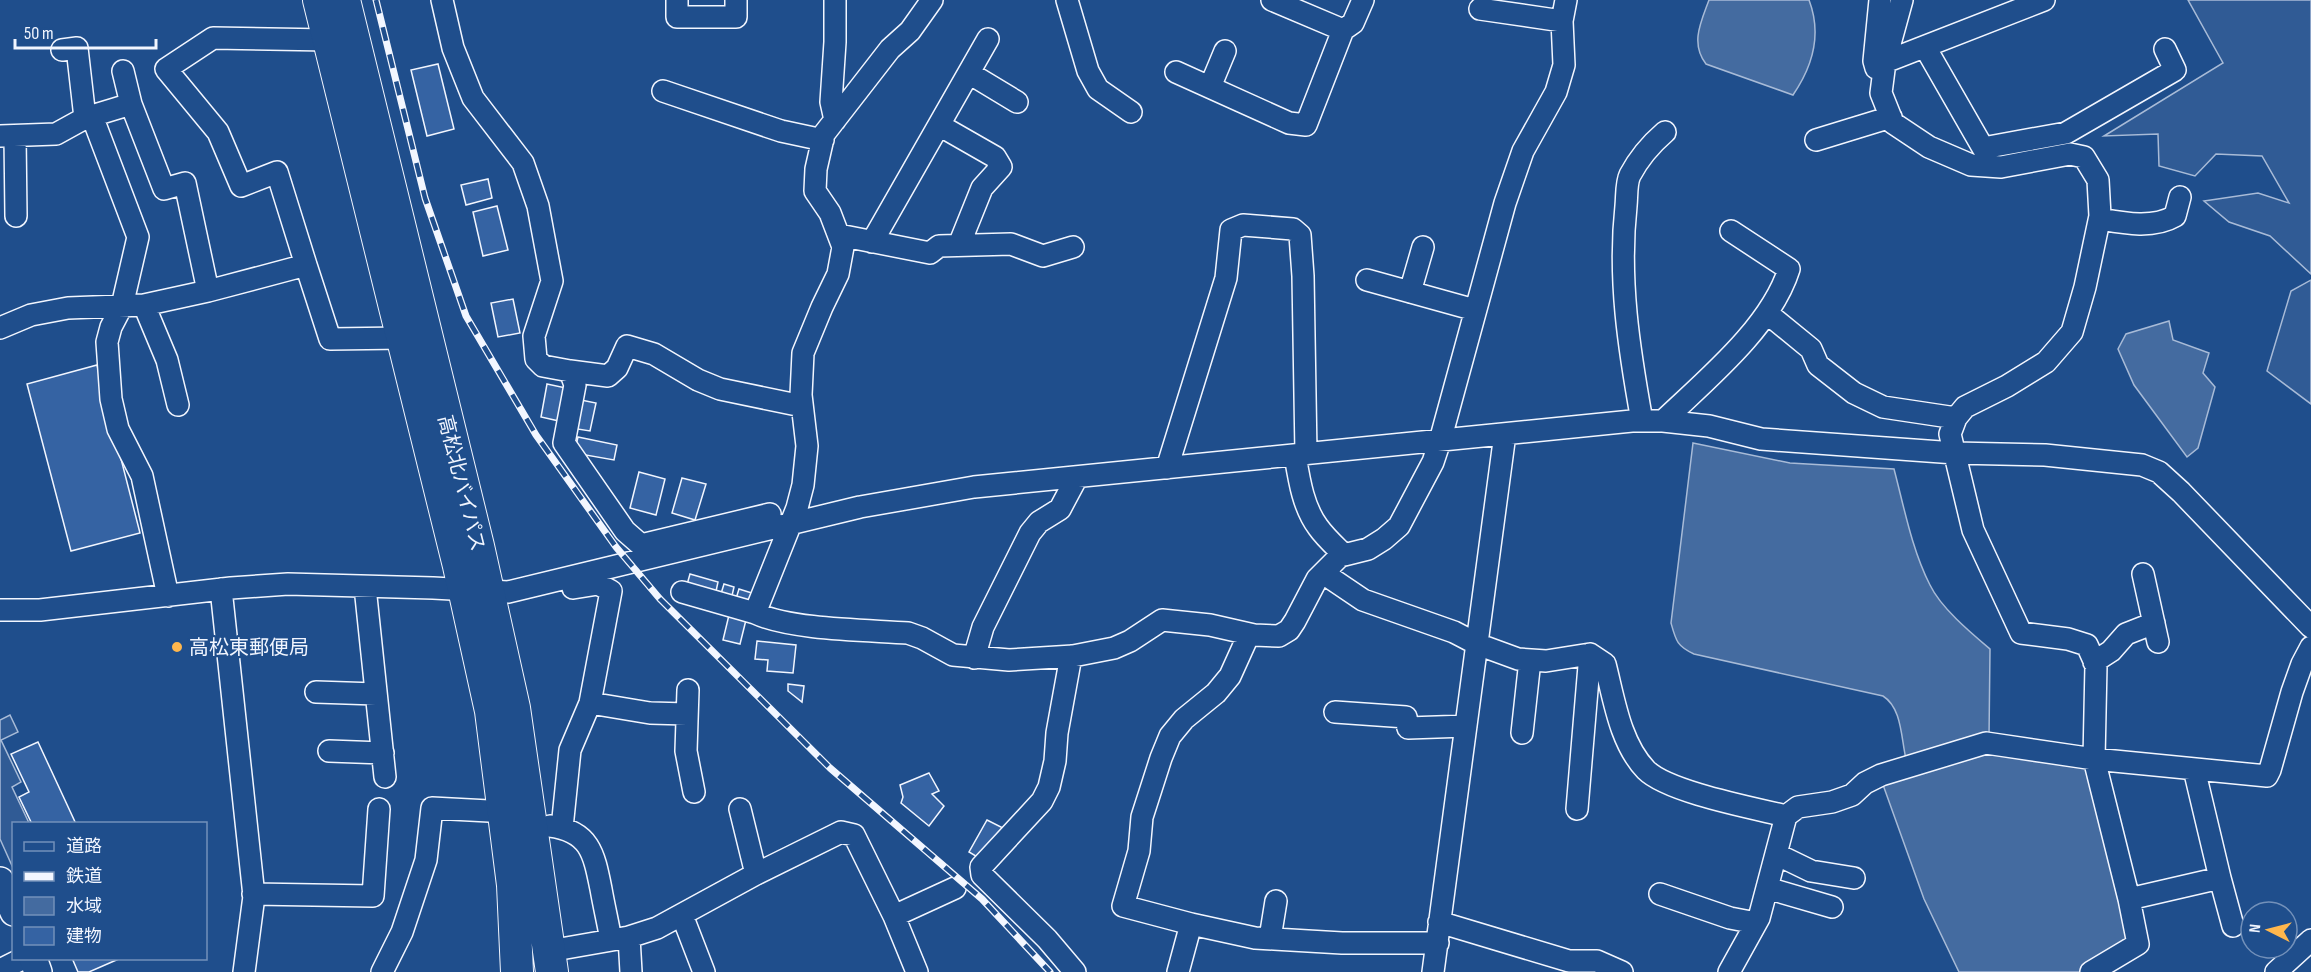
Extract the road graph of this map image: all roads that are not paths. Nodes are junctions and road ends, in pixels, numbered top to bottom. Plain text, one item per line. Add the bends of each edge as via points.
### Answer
1 (319, 0) edge
2 (344, 0) edge
3 (442, 0) edge
4 (677, 0) edge
5 (736, 0) edge
6 (835, 0) edge
7 (932, 0) edge
8 (1067, 0) edge
9 (1272, 0) edge
10 (1363, 0) edge
11 (1566, 0) edge
12 (1880, 0) edge
13 (1902, 0) edge
14 (2044, 0) edge
15 (1480, 9) dead end
16 (1562, 21) junction
17 (1343, 30) junction
18 (988, 39) dead end
19 (329, 40) junction
20 (1925, 47) junction
21 (2165, 49) dead end
22 (62, 50) dead end
23 (1225, 51) dead end
24 (1885, 62) junction
25 (123, 71) dead end
26 (1176, 72) dead end
27 (969, 73) junction
28 (1210, 87) junction
29 (1881, 89) junction
30 (663, 91) dead end
31 (1017, 102) dead end
32 (131, 104) junction
33 (1131, 112) dead end
34 (89, 117) junction
35 (1891, 117) junction
36 (835, 120) junction
37 (939, 124) junction
38 (1665, 132) dead end
39 (4, 135) edge
40 (823, 140) junction
41 (1816, 140) dead end
42 (2180, 197) dead end
43 (16, 216) dead end
44 (2100, 219) junction
45 (1731, 231) dead end
46 (839, 235) junction
47 (872, 242) junction
48 (959, 245) junction
49 (1073, 247) dead end
50 (1423, 247) dead end
51 (306, 266) junction
52 (1367, 280) dead end
53 (208, 291) junction
54 (1410, 292) junction
55 (144, 305) junction
56 (122, 306) junction
57 (1475, 310) junction
58 (1767, 313) junction
59 (0, 328) edge
60 (402, 338) junction
61 (570, 371) junction
62 (178, 405) dead end
63 (802, 406) junction
64 (1956, 418) junction
65 (1652, 421) junction
66 (1505, 434) junction
67 (1440, 441) junction
68 (1954, 453) junction
69 (1300, 455) junction
70 (1167, 468) junction
71 (1077, 477) junction
72 (793, 516) junction
73 (1344, 555) junction
74 (1323, 573) junction
75 (2144, 573) dead end
76 (365, 587) junction
77 (221, 589) junction
78 (487, 591) junction
79 (682, 592) dead end
80 (168, 596) junction
81 (0, 610) edge
82 (755, 613) junction
83 (2311, 627) edge
84 (1249, 634) junction
85 (1477, 644) junction
86 (2311, 647) edge
87 (1590, 654) junction
88 (1071, 656) junction
89 (974, 658) junction
90 (1530, 660) junction
91 (2094, 662) junction
92 (688, 690) dead end
93 (316, 692) dead end
94 (376, 694) junction
95 (590, 703) junction
96 (1335, 712) dead end
97 (687, 714) junction
98 (1466, 726) junction
99 (1522, 733) dead end
100 (329, 751) dead end
101 (382, 753) junction
102 (2094, 759) junction
103 (2194, 769) junction
104 (385, 777) dead end
105 (694, 792) dead end
106 (503, 808) junction
107 (380, 809) dead end
108 (740, 809) dead end
109 (1576, 809) dead end
110 (1786, 816) junction
111 (531, 825) junction
112 (562, 828) junction
113 (1776, 854) junction
114 (756, 873) junction
115 (1854, 878) dead end
116 (2220, 878) junction
117 (955, 888) dead end
118 (1767, 888) junction
119 (253, 894) junction
120 (1660, 894) dead end
121 (2129, 899) junction
122 (1276, 901) dead end
123 (1832, 907) dead end
124 (681, 915) junction
125 (894, 916) junction
126 (1756, 923) junction
127 (1191, 924) junction
128 (2233, 926) dead end
129 (1438, 932) junction
130 (620, 938) junction
131 (1274, 939) junction
132 (2311, 940) edge
133 (20, 960) edge
134 (550, 961) edge
135 (0, 970) edge
136 (244, 972) edge
137 (382, 972) edge
138 (517, 972) edge
139 (631, 972) edge
140 (704, 972) edge
141 (917, 972) edge
142 (1075, 972) edge
143 (1178, 972) edge
144 (1433, 972) edge
145 (1622, 972) edge
146 (1729, 972) edge
147 (2091, 972) edge
148 (2276, 972) edge

1 - 19 highway, 高松北バイパス
2 - 78 highway, 高松北バイパス
3 - 61 street via 453,48 473,98 523,164 538,206 552,281 534,336 536,359 543,366
4 - 5 street via 677,17 736,17
6 - 36 street via 831,102
7 - 36 street
8 - 33 street via 1088,71 1098,89
9 - 17 street
10 - 17 street via 1353,23
11 - 16 street
12 - 29 street via 1874,61
13 - 24 street
14 - 20 street
15 - 16 street
16 - 57 street via 1564,65 1556,92 1523,151 1504,203
17 - 28 street via 1306,125 1289,123
18 - 27 street
19 - 51 street via 213,38 166,69 218,132 241,186 277,172
19 - 60 highway, 高松北バイパス
20 - 21 street via 1983,148 2066,133 2175,70
20 - 24 street
22 - 34 street via 77,48
23 - 28 street
24 - 29 street
25 - 32 street
26 - 28 street
27 - 31 street
27 - 37 street
29 - 35 street
30 - 40 street via 781,131
32 - 34 street
32 - 53 street via 164,189 184,183
34 - 39 street via 56,134
34 - 56 street via 138,237
35 - 41 street
35 - 44 street via 1893,123 1929,147 1971,165 2001,167 2070,154 2084,157 2098,180
36 - 40 street
37 - 47 street
37 - 48 street via 996,157 1001,167 982,188
38 - 65 street via 1650,145 1629,177 1622,263 1629,345
39 - 43 street
40 - 46 street via 815,191
42 - 44 street via 2175,216 2166,221 2134,224
44 - 64 street via 2072,332 2046,362 1965,407
45 - 58 street via 1790,269
46 - 47 street
46 - 63 street via 843,247 838,274 803,353
47 - 48 street via 930,253 939,246
48 - 49 street via 1011,244 1043,256
50 - 54 street
51 - 53 street
51 - 60 street via 330,339
52 - 54 street
53 - 55 street
54 - 57 street
55 - 56 street
55 - 62 street via 168,360
56 - 59 street via 68,308 31,315
56 - 80 street via 107,342 111,399 118,429 142,476
57 - 67 street
58 - 64 street via 1811,349 1818,365 1854,393 1883,407
58 - 65 street via 1720,368
60 - 78 highway, 高松北バイパス
61 - 63 street via 608,376 617,368 627,346 654,354 720,389
61 - 72 street via 575,386 564,443 625,531 641,545
63 - 72 street via 807,446 803,486
64 - 68 street via 1950,434
65 - 66 street
65 - 68 street via 1709,426 1761,439
66 - 67 street
66 - 85 street
67 - 69 street
67 - 73 street via 1399,526 1368,549
68 - 83 street via 2045,455 2142,465 2159,472
68 - 91 street via 1973,530 2021,633 2087,645
69 - 70 street
69 - 70 street via 1300,235 1293,229 1243,225 1231,230 1226,278
69 - 73 street via 1300,483 1312,518
70 - 71 street
71 - 72 street via 974,487
71 - 89 street via 1060,509 1030,533 983,627
72 - 78 street
72 - 82 street
73 - 74 street
74 - 84 street via 1289,630 1279,636
74 - 85 street via 1363,600
75 - 91 street via 2156,633 2126,634
76 - 77 street via 288,584
76 - 78 street
76 - 94 street
77 - 80 street
77 - 119 street
78 - 95 street via 538,596 598,584 611,591
78 - 106 highway, 高松北バイパス via 490,711
78 - 111 highway, 高松北バイパス via 514,708
79 - 82 street
80 - 81 street via 40,610
82 - 89 street via 768,619 817,626 908,633 953,655
84 - 88 street via 1162,620 1114,648
84 - 127 street via 1230,676 1170,736 1142,817 1139,851 1123,906
85 - 90 street
85 - 98 street
86 - 103 street via 2267,776
87 - 90 street
87 - 109 street
87 - 110 street via 1605,664 1618,718 1632,750 1647,771 1690,791
88 - 89 street
88 - 142 street via 1049,787 981,867 982,875
90 - 99 street
91 - 102 street
92 - 97 street
93 - 94 street
94 - 101 street
95 - 97 street via 650,713
95 - 112 street via 570,750
96 - 98 street via 1406,717 1408,728
97 - 105 street via 686,751
98 - 129 street
100 - 101 street
101 - 104 street
102 - 103 street
102 - 110 street via 1986,743 1881,775 1852,795 1798,807
102 - 121 street
103 - 116 street
106 - 137 street via 432,808 426,860 402,932
106 - 138 highway, 高松北バイパス via 513,885
107 - 119 street via 373,896
108 - 114 street
110 - 113 street
111 - 112 street
111 - 134 highway, 高松北バイパス
112 - 130 street via 572,831 589,846
113 - 115 street via 1811,871
113 - 118 street
114 - 124 street
114 - 125 street via 841,832 854,835
116 - 121 street
116 - 128 street
117 - 125 street
118 - 123 street
118 - 126 street
119 - 136 street
120 - 126 street
121 - 147 street via 2138,944
122 - 131 street via 1270,932
124 - 130 street via 657,928
124 - 140 street
125 - 141 street
126 - 146 street
127 - 131 street
127 - 143 street
129 - 131 street via 1342,943
129 - 144 street
129 - 145 street via 1569,961 1597,961
130 - 134 street
130 - 139 street
132 - 148 street
133 - 135 street

